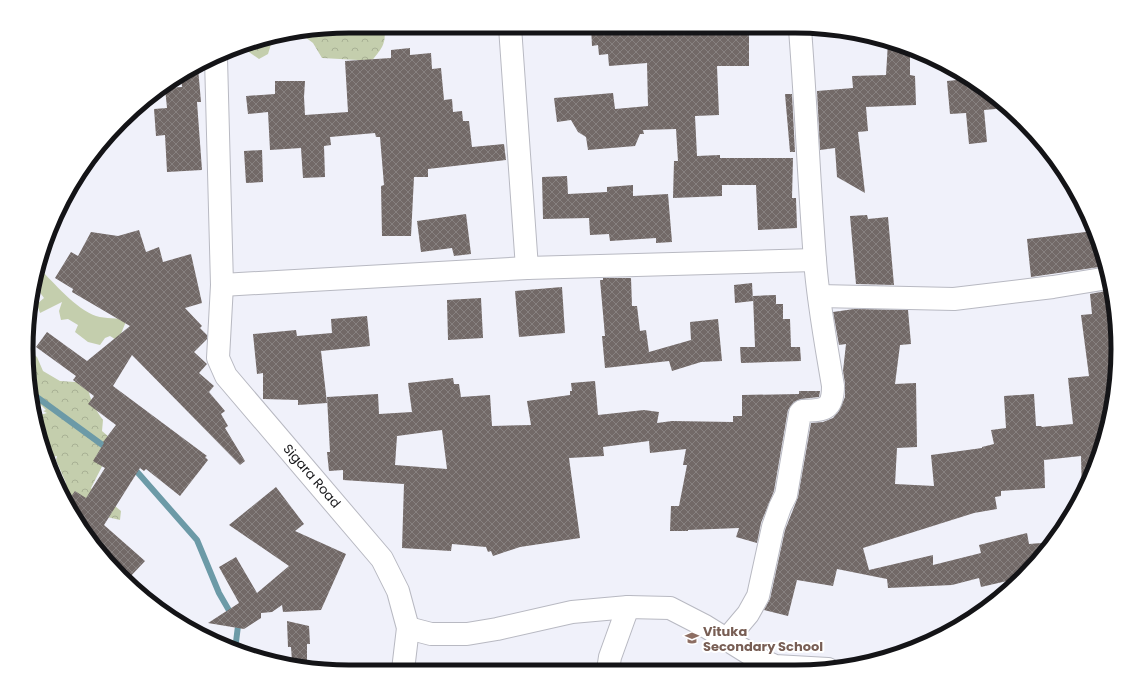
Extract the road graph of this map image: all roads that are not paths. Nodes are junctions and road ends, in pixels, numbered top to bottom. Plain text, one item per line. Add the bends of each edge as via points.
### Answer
1 (510, 33) edge
2 (800, 33) edge
3 (216, 63) edge
4 (815, 260) junction
5 (527, 268) junction
6 (1103, 279) edge
7 (222, 285) junction
8 (819, 296) junction
9 (628, 606) junction
10 (408, 628) junction
11 (726, 640) junction
12 (404, 665) edge
13 (609, 665) edge
14 (773, 665) edge

1 - 5 street
2 - 4 street
3 - 7 street, Sigara Road
4 - 5 street
4 - 8 street
5 - 7 street
6 - 8 street via 954,299
7 - 10 street, Sigara Road via 218,358 226,376 382,559 398,591
8 - 11 street via 833,396 823,410 800,413 786,495 773,527 758,596 748,614
9 - 10 street via 572,612 467,634 431,634
9 - 11 street via 670,608
9 - 13 street
10 - 12 street, Sigara Road
11 - 14 street

